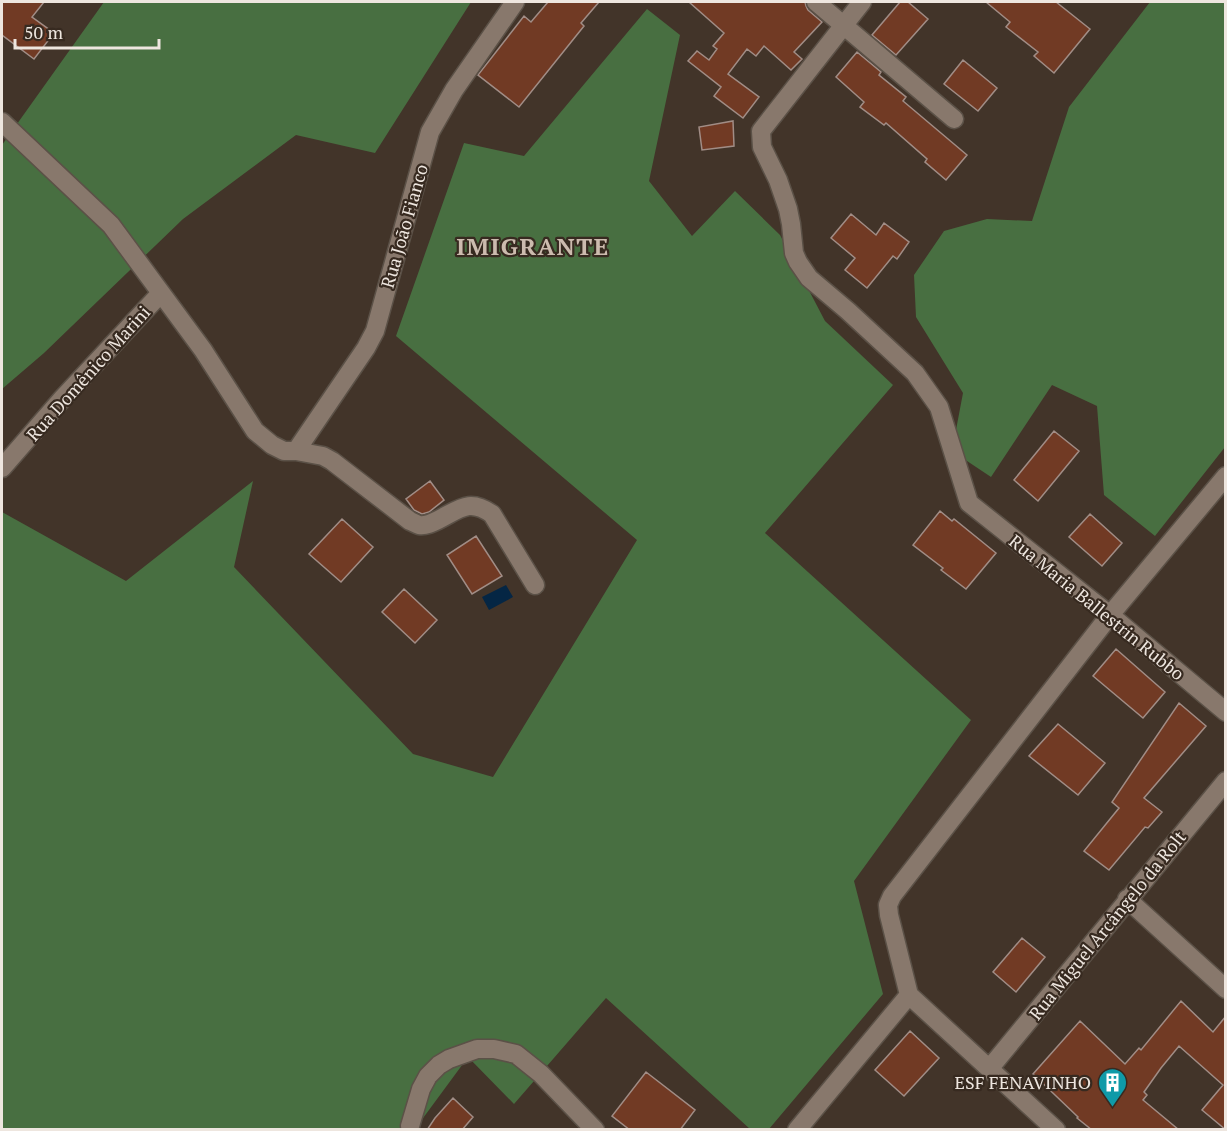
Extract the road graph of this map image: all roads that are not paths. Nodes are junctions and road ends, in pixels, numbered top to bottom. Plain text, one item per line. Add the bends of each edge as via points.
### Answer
1 (515, 2) edge
2 (816, 2) edge
3 (862, 2) edge
4 (844, 25) junction
5 (954, 119) dead end
6 (2, 122) edge
7 (161, 293) junction
8 (296, 451) junction
9 (2, 468) edge
10 (1226, 476) edge
11 (535, 585) dead end
12 (1110, 615) junction
13 (1226, 712) edge
14 (1226, 781) edge
15 (1128, 899) junction
16 (1226, 989) edge
17 (909, 995) junction
18 (989, 1069) junction
19 (410, 1126) dead end
20 (595, 1130) edge
21 (796, 1130) edge
22 (1056, 1130) edge

1 - 8 street, Rua João Fianco via 430,132 375,331
2 - 4 street
3 - 4 street
4 - 5 street
4 - 12 street, Rua Maria Ballestrin Rubbo via 761,131 762,147 788,209 798,262 809,278 915,373 939,407 969,503
6 - 7 street via 111,225
7 - 8 street, Rua Domênico Marini via 255,431 284,451
7 - 9 street, Rua Domênico Marini
8 - 11 street, Rua Domênico Marini via 332,461 419,525 477,505 492,514
10 - 12 street
12 - 13 street, Rua Maria Ballestrin Rubbo
12 - 17 street via 892,896 889,915
14 - 15 street, Rua Miguel Arcângelo da Rolt
15 - 16 street
15 - 18 street, Rua Miguel Arcângelo da Rolt
17 - 18 street
17 - 21 street
18 - 22 street
19 - 20 street via 421,1089 439,1065 477,1049 494,1049 516,1054 541,1074

